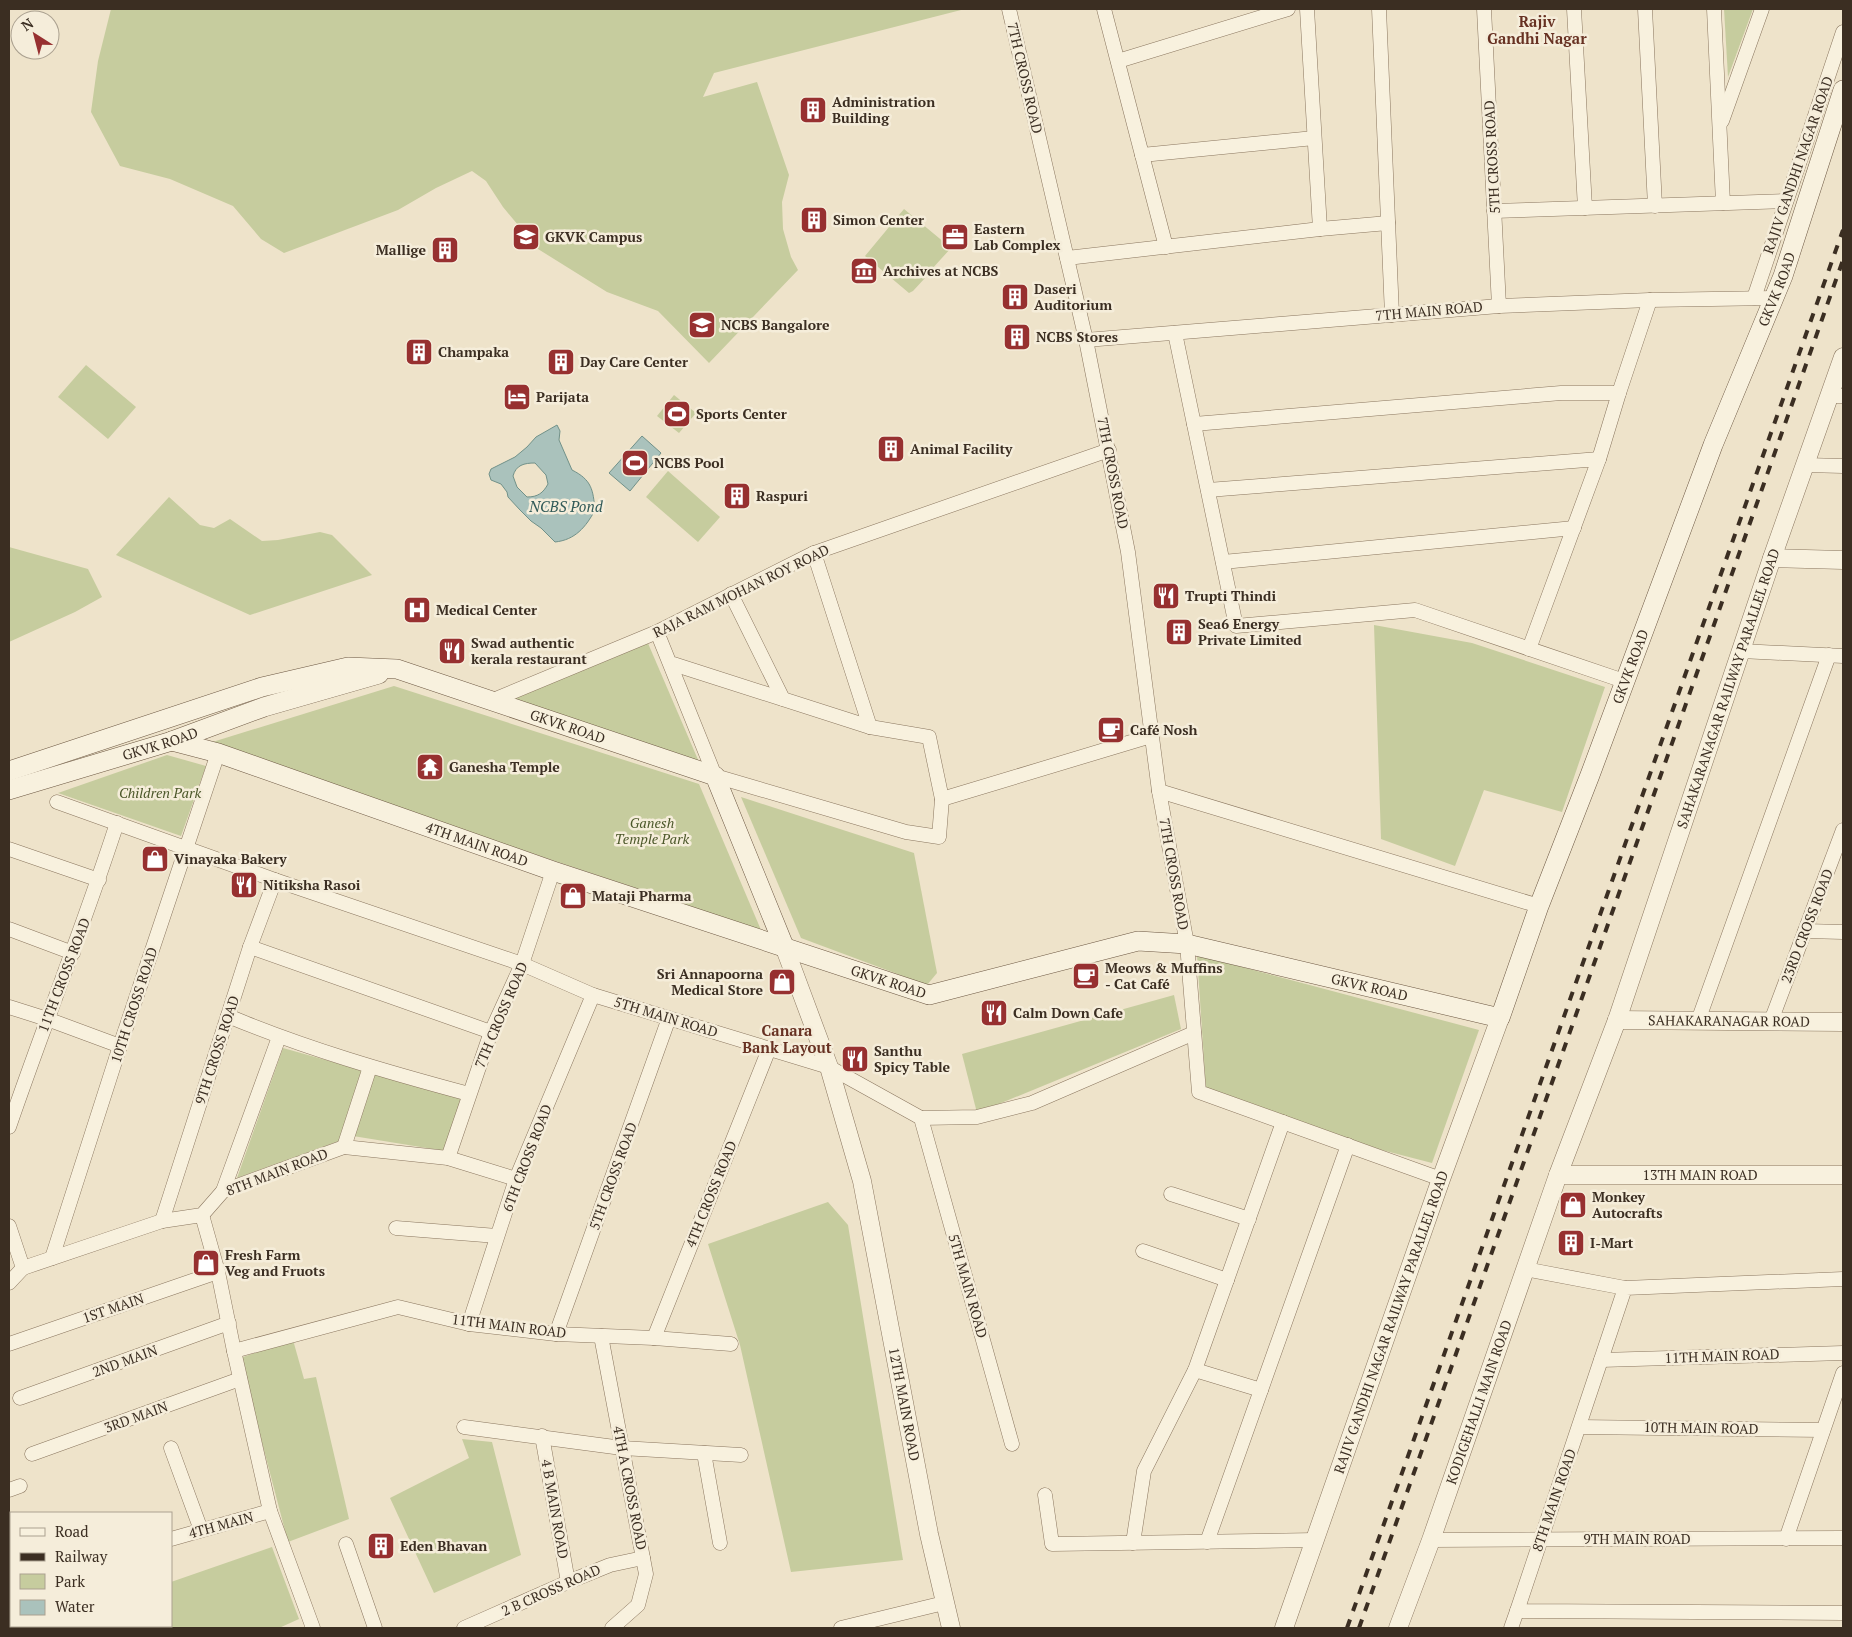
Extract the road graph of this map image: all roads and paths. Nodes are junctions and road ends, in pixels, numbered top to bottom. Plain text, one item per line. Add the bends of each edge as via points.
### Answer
1 (1009, 9) edge
2 (1104, 9) edge
3 (1288, 9) edge
4 (1307, 9) edge
5 (1379, 9) edge
6 (1484, 9) edge
7 (1574, 9) edge
8 (1644, 9) edge
9 (1714, 9) edge
10 (1762, 9) edge
11 (1843, 32) edge
12 (1118, 62) junction
13 (1843, 90) edge
14 (1720, 128) junction
15 (1314, 138) junction
16 (1142, 155) junction
17 (1786, 202) junction
18 (1723, 204) junction
19 (1655, 206) junction
20 (1585, 208) junction
21 (1494, 211) junction
22 (1388, 223) junction
23 (1320, 229) junction
24 (1166, 247) junction
25 (1067, 258) junction
26 (1754, 298) junction
27 (1774, 298) junction
28 (1650, 300) junction
29 (1499, 306) junction
30 (1392, 315) junction
31 (1175, 333) junction
32 (1086, 340) junction
33 (1843, 357) edge
34 (1618, 393) junction
35 (1837, 396) edge
36 (1194, 424) junction
37 (1109, 450) junction
38 (1599, 459) junction
39 (1805, 465) junction
40 (1843, 466) edge
41 (1208, 490) junction
42 (1574, 528) junction
43 (814, 553) junction
44 (1772, 558) junction
45 (1843, 560) edge
46 (1223, 562) junction
47 (731, 594) junction
48 (658, 632) junction
49 (1529, 649) junction
50 (1741, 651) junction
51 (1836, 656) edge
52 (670, 663) junction
53 (396, 669) junction
54 (1624, 681) junction
55 (783, 699) junction
56 (491, 701) junction
57 (870, 727) junction
58 (140, 728) junction
59 (1152, 736) junction
60 (172, 742) junction
61 (147, 749) junction
62 (218, 753) junction
63 (9, 771) edge
64 (715, 776) junction
65 (9, 790) edge
66 (1159, 791) junction
67 (942, 799) junction
68 (57, 802) dead end
69 (117, 823) junction
70 (1843, 830) edge
71 (9, 849) edge
72 (185, 849) junction
73 (1838, 856) edge
74 (553, 871) junction
75 (99, 880) junction
76 (275, 880) junction
77 (1539, 906) junction
78 (9, 929) edge
79 (1805, 931) junction
80 (1843, 932) edge
81 (1187, 944) junction
82 (784, 946) junction
83 (250, 947) junction
84 (73, 953) junction
85 (522, 964) junction
86 (594, 995) junction
87 (9, 1007) edge
88 (228, 1016) junction
89 (669, 1018) junction
90 (1500, 1018) junction
91 (46, 1019) junction
92 (1617, 1020) junction
93 (1698, 1021) junction
94 (1772, 1021) junction
95 (1843, 1022) edge
96 (491, 1032) junction
97 (1194, 1033) junction
98 (279, 1037) junction
99 (120, 1046) junction
100 (769, 1049) junction
101 (370, 1067) junction
102 (829, 1067) junction
103 (469, 1094) junction
104 (921, 1118) junction
105 (1283, 1122) junction
106 (9, 1127) edge
107 (1348, 1145) junction
108 (344, 1147) junction
109 (448, 1158) junction
110 (1558, 1175) junction
111 (1843, 1175) edge
112 (516, 1179) junction
113 (1442, 1179) junction
114 (223, 1191) junction
115 (1171, 1194) dead end
116 (202, 1215) junction
117 (1249, 1219) junction
118 (162, 1221) junction
119 (9, 1226) edge
120 (396, 1228) dead end
121 (497, 1236) junction
122 (1143, 1251) dead end
123 (52, 1258) junction
124 (22, 1268) junction
125 (1525, 1269) junction
126 (218, 1272) junction
127 (1843, 1279) edge
128 (1227, 1280) junction
129 (9, 1283) edge
130 (1625, 1288) junction
131 (229, 1323) junction
132 (469, 1324) junction
133 (556, 1334) junction
134 (601, 1336) junction
135 (654, 1338) junction
136 (9, 1344) edge
137 (732, 1344) dead end
138 (234, 1351) junction
139 (1843, 1353) edge
140 (1601, 1360) junction
141 (1195, 1370) junction
142 (1843, 1373) edge
143 (240, 1379) junction
144 (1261, 1390) junction
145 (20, 1398) dead end
146 (464, 1427) dead end
147 (1579, 1427) junction
148 (1823, 1430) junction
149 (542, 1436) junction
150 (1012, 1444) dead end
151 (171, 1448) dead end
152 (622, 1448) junction
153 (704, 1453) junction
154 (32, 1454) dead end
155 (741, 1455) dead end
156 (1045, 1495) dead end
157 (270, 1511) junction
158 (201, 1530) junction
159 (1843, 1538) edge
160 (172, 1539) edge
161 (1786, 1539) junction
162 (1315, 1540) junction
163 (1431, 1540) junction
164 (1540, 1540) junction
165 (1207, 1542) junction
166 (720, 1543) dead end
167 (1134, 1543) junction
168 (346, 1544) dead end
169 (644, 1558) junction
170 (568, 1582) junction
171 (944, 1603) junction
172 (1517, 1611) junction
173 (1843, 1613) edge
174 (313, 1628) edge
175 (375, 1628) edge
176 (464, 1628) edge
177 (612, 1628) edge
178 (840, 1628) edge
179 (951, 1628) edge
180 (1284, 1628) edge
181 (1398, 1628) edge
182 (1511, 1628) edge

1 - 25 street, 7TH CROSS ROAD
2 - 12 street
3 - 12 street
4 - 15 street
5 - 22 street
6 - 21 street, 5TH CROSS ROAD
7 - 20 street
8 - 19 street
9 - 14 street
10 - 14 street
11 - 17 street, RAJIV GANDHI NAGAR ROAD
12 - 16 street
13 - 27 main road, GKVK ROAD
14 - 18 street
15 - 16 street
15 - 23 street
16 - 24 street
17 - 18 street
17 - 26 street, RAJIV GANDHI NAGAR ROAD
18 - 19 street
19 - 20 street
20 - 21 street
21 - 29 street, 5TH CROSS ROAD
22 - 23 street
22 - 30 street
23 - 24 street
24 - 25 street
25 - 32 street, 7TH CROSS ROAD
26 - 27 street, 7TH MAIN ROAD
26 - 28 street, 7TH MAIN ROAD
27 - 54 main road, GKVK ROAD via 1713,445
28 - 29 street, 7TH MAIN ROAD
28 - 34 street
29 - 30 street, 7TH MAIN ROAD
30 - 31 street, 7TH MAIN ROAD
31 - 32 street, 7TH MAIN ROAD
31 - 36 street
32 - 37 street, 7TH CROSS ROAD
33 - 35 street, SAHAKARANAGAR RAILWAY PARALLEL ROAD
34 - 36 street via 1561,393
34 - 38 street
35 - 39 street, SAHAKARANAGAR RAILWAY PARALLEL ROAD
36 - 41 street
37 - 43 street, RAJA RAM MOHAN ROY ROAD
37 - 59 street, 7TH CROSS ROAD via 1128,552
38 - 41 street
38 - 42 street
39 - 40 street
39 - 44 street, SAHAKARANAGAR RAILWAY PARALLEL ROAD
41 - 46 street
42 - 46 street
42 - 49 street
43 - 47 street, RAJA RAM MOHAN ROY ROAD
43 - 57 street
44 - 45 street
44 - 50 street, SAHAKARANAGAR RAILWAY PARALLEL ROAD
46 - 49 street via 1236,626 1415,610
47 - 48 street, RAJA RAM MOHAN ROY ROAD
47 - 55 street
48 - 52 street
48 - 56 street, RAJA RAM MOHAN ROY ROAD
49 - 54 street
50 - 51 street
50 - 92 street, SAHAKARANAGAR RAILWAY PARALLEL ROAD
51 - 93 street
52 - 55 street
52 - 64 street
53 - 56 main road, GKVK ROAD
53 - 58 main road, GKVK ROAD via 348,667 262,688
53 - 60 main road, GKVK ROAD via 264,707
54 - 77 main road, GKVK ROAD
55 - 57 street
56 - 64 main road, GKVK ROAD
57 - 67 street via 929,737
58 - 61 main road
58 - 63 main road, GKVK ROAD
59 - 66 street, 7TH CROSS ROAD
59 - 67 street
60 - 61 main road, GKVK ROAD
60 - 62 main road, 4TH MAIN ROAD
61 - 65 main road, GKVK ROAD
62 - 72 street, 10TH CROSS ROAD
62 - 74 main road, 4TH MAIN ROAD
64 - 67 street via 906,832 939,837
64 - 82 main road
66 - 77 street
66 - 81 street, 7TH CROSS ROAD
68 - 69 street, 5TH MAIN ROAD
69 - 72 street, 5TH MAIN ROAD
69 - 75 street, 11TH CROSS ROAD
70 - 73 street, 23RD CROSS ROAD
71 - 75 street
72 - 76 street, 5TH MAIN ROAD
72 - 99 street, 10TH CROSS ROAD
73 - 79 street, 23RD CROSS ROAD
74 - 82 main road, 4TH MAIN ROAD
74 - 85 street, 7TH CROSS ROAD
75 - 84 street, 11TH CROSS ROAD
76 - 83 street, 9TH CROSS ROAD
76 - 85 street, 5TH MAIN ROAD
77 - 90 main road, GKVK ROAD
78 - 84 street
79 - 80 street
79 - 94 street, 23RD CROSS ROAD
81 - 82 main road, GKVK ROAD via 1138,941 929,995
81 - 90 main road, GKVK ROAD
81 - 97 street, 7TH CROSS ROAD
82 - 102 street, 12TH MAIN ROAD
83 - 88 street, 9TH CROSS ROAD
83 - 96 street
84 - 91 street, 11TH CROSS ROAD
85 - 86 street, 5TH MAIN ROAD
85 - 96 street, 7TH CROSS ROAD
86 - 89 street, 5TH MAIN ROAD
86 - 112 street, 6TH CROSS ROAD
87 - 91 street
88 - 98 street
88 - 118 street, 9TH CROSS ROAD
89 - 100 street, 5TH MAIN ROAD
89 - 133 street, 5TH CROSS ROAD
90 - 113 street, RAJIV GANDHI NAGAR RAILWAY PARALLEL ROAD
91 - 99 street
91 - 106 street, 11TH CROSS ROAD
92 - 93 street, SAHAKARANAGAR ROAD
92 - 110 street, SAHAKARANAGAR RAILWAY PARALLEL ROAD
93 - 94 street, SAHAKARANAGAR ROAD
94 - 95 street, SAHAKARANAGAR ROAD
96 - 103 street, 7TH CROSS ROAD
97 - 104 street via 1032,1103 978,1117
97 - 105 street, 7TH CROSS ROAD via 1199,1092
98 - 101 street
98 - 114 street
99 - 123 street, 10TH CROSS ROAD
100 - 102 street, 5TH MAIN ROAD
100 - 135 street, 4TH CROSS ROAD
101 - 103 street
101 - 108 street
102 - 104 street, 5TH MAIN ROAD
102 - 171 street, 12TH MAIN ROAD via 862,1180
103 - 109 street, 7TH CROSS ROAD
104 - 150 street, 5TH MAIN ROAD
105 - 107 street
105 - 117 street
107 - 113 street
107 - 144 street
108 - 109 street, 8TH MAIN ROAD
108 - 114 street, 8TH MAIN ROAD
109 - 112 street, 8TH MAIN ROAD
110 - 111 street, 13TH MAIN ROAD
110 - 125 street, KODIGEHALLI MAIN ROAD
112 - 121 street, 6TH CROSS ROAD
113 - 162 street, RAJIV GANDHI NAGAR RAILWAY PARALLEL ROAD
114 - 116 street, 8TH MAIN ROAD
115 - 117 street
116 - 118 street
116 - 126 street
117 - 128 street
118 - 123 street
119 - 124 street
120 - 121 street
121 - 132 street, 6TH CROSS ROAD
122 - 128 street
123 - 124 street
124 - 129 street
125 - 130 street
125 - 163 street, KODIGEHALLI MAIN ROAD
126 - 131 street
126 - 136 street, 1ST MAIN
127 - 130 street
128 - 141 street
130 - 140 street, 8TH MAIN ROAD
131 - 138 street
131 - 145 street, 2ND MAIN
132 - 133 street, 11TH MAIN ROAD
132 - 138 street, 11TH MAIN ROAD via 398,1307
133 - 134 street, 11TH MAIN ROAD
134 - 135 street, 11TH MAIN ROAD
134 - 152 street, 4TH A CROSS ROAD
135 - 137 street, 11TH MAIN ROAD
138 - 143 street
139 - 140 street, 11TH MAIN ROAD
140 - 147 street, 8TH MAIN ROAD
141 - 144 street
141 - 167 street via 1144,1471
142 - 148 street
143 - 154 street, 3RD MAIN
143 - 157 street
144 - 165 street
146 - 149 street
147 - 148 street, 10TH MAIN ROAD
147 - 164 street, 8TH MAIN ROAD
148 - 161 street
149 - 152 street
149 - 170 street, 4 B MAIN ROAD
151 - 158 street
152 - 153 street
152 - 169 street, 4TH A CROSS ROAD
153 - 155 street
153 - 166 street
156 - 167 street via 1052,1544
157 - 158 street, 4TH MAIN
157 - 174 street
158 - 160 street, 4TH MAIN
159 - 161 street, 9TH MAIN ROAD
161 - 164 street, 9TH MAIN ROAD
162 - 165 street
162 - 180 street, RAJIV GANDHI NAGAR RAILWAY PARALLEL ROAD
163 - 164 street, 9TH MAIN ROAD
163 - 181 street, KODIGEHALLI MAIN ROAD
164 - 172 street, 8TH MAIN ROAD
165 - 167 street
168 - 175 street
169 - 170 street, 2 B CROSS ROAD via 610,1565
169 - 177 street, 4TH A CROSS ROAD via 646,1574 638,1605
170 - 176 street, 2 B CROSS ROAD
171 - 178 street
171 - 179 street, 12TH MAIN ROAD
172 - 173 street
172 - 182 street, 8TH MAIN ROAD

